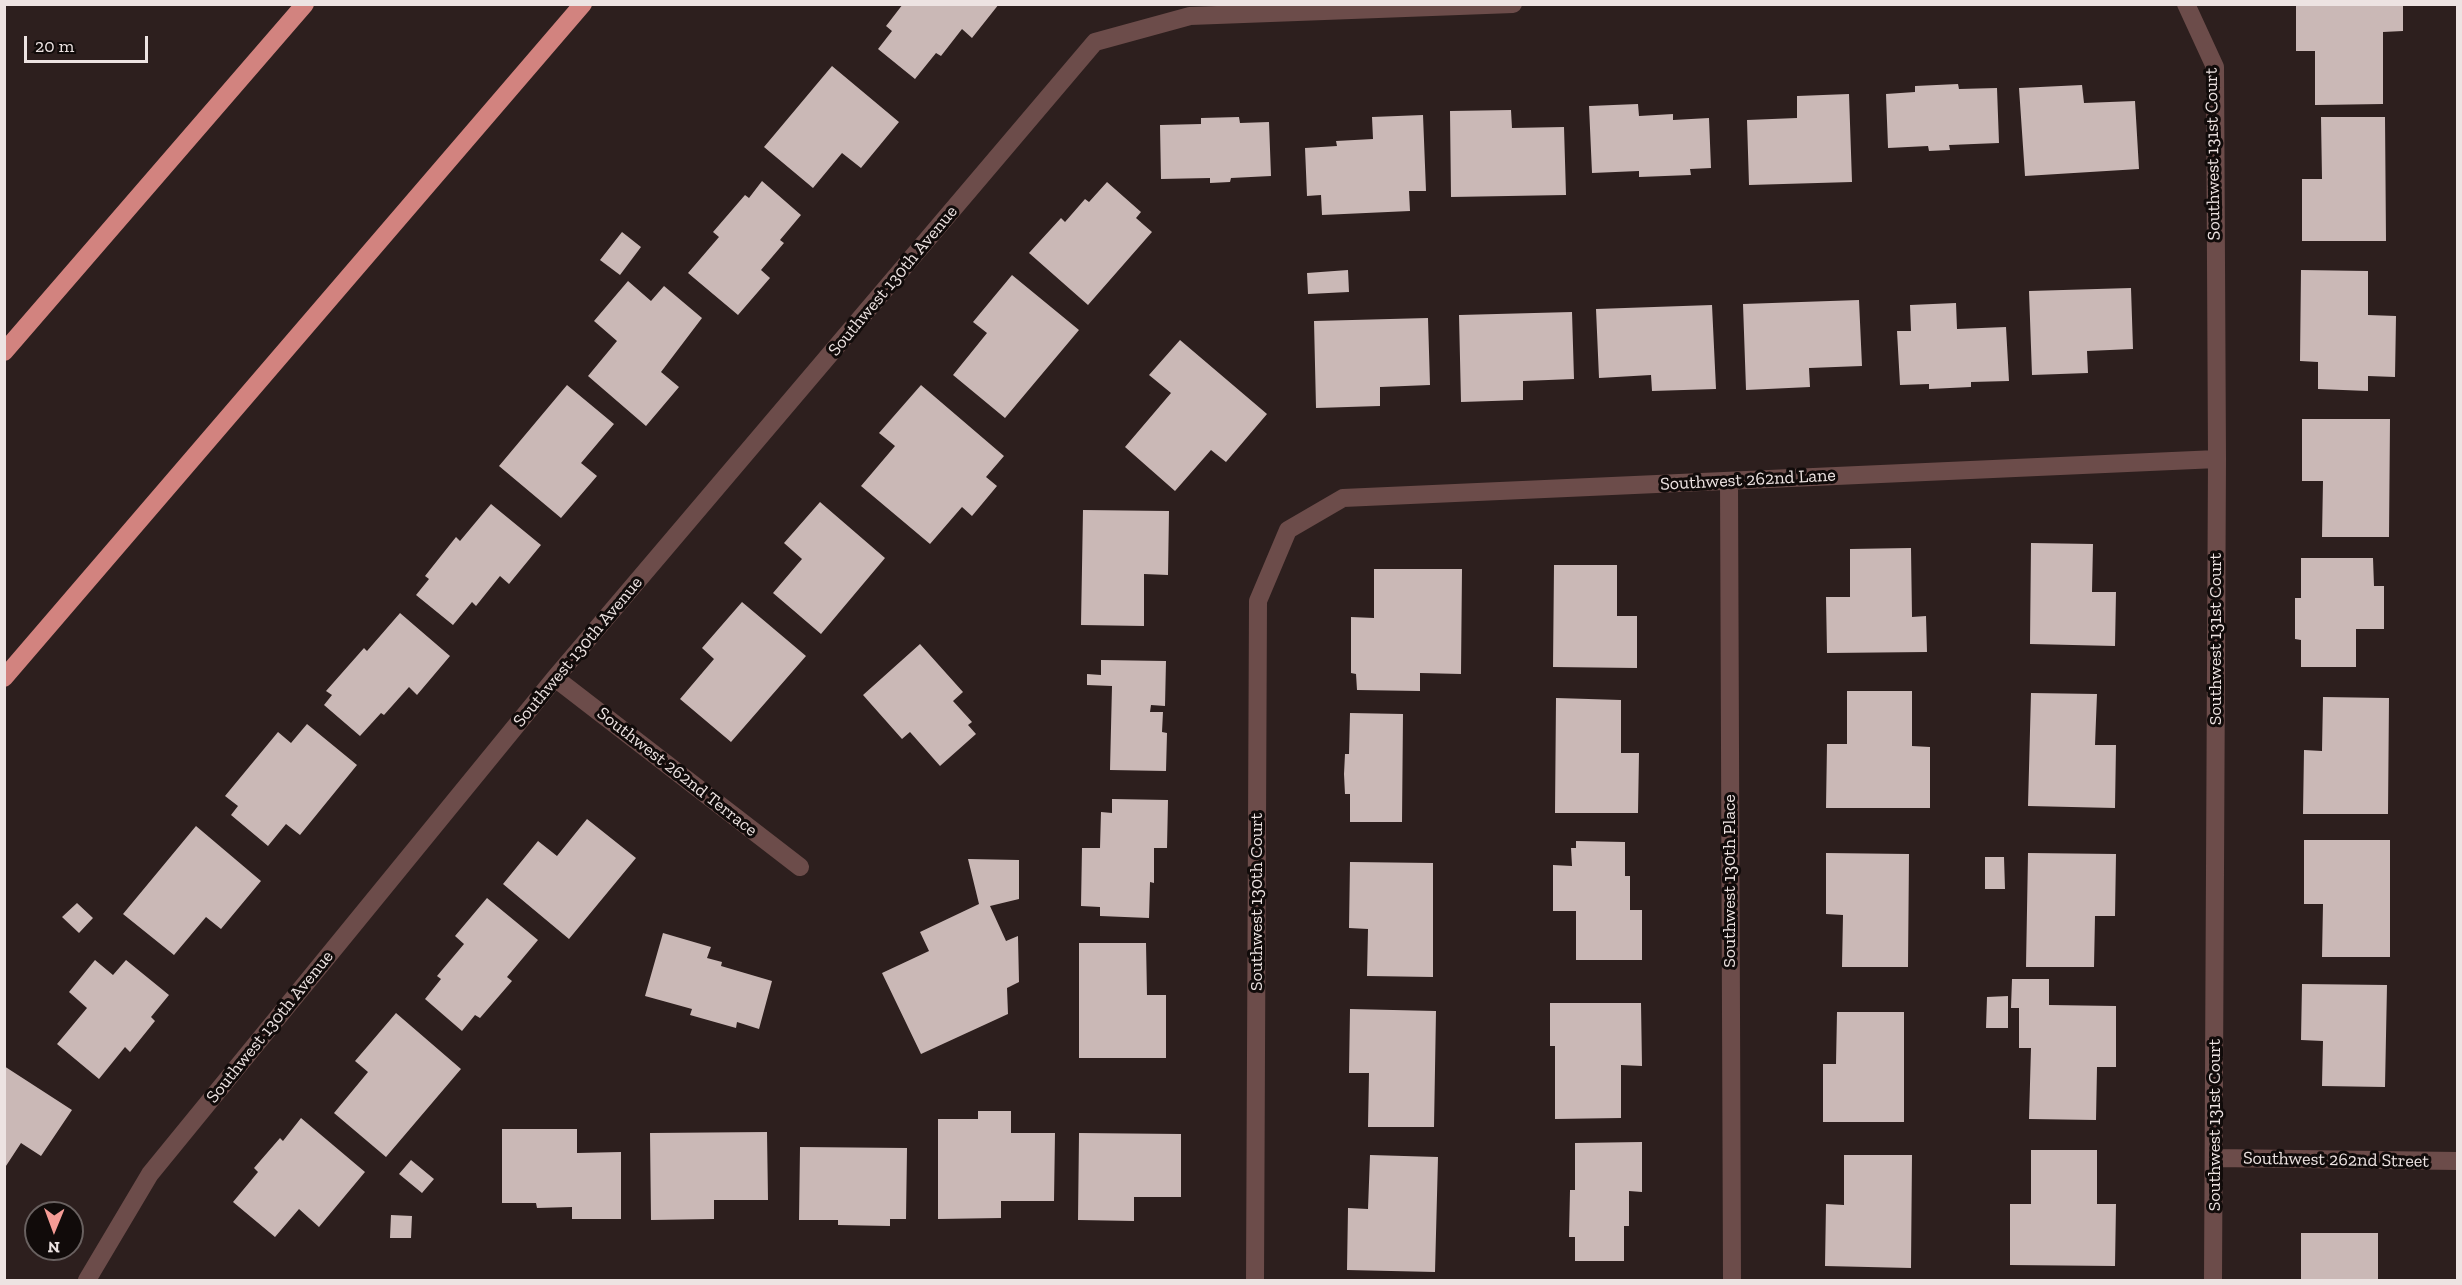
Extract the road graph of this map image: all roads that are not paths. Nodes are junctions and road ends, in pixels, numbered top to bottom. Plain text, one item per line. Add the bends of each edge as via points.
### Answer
1 (305, 4) edge
2 (583, 4) edge
3 (1513, 4) edge
4 (2186, 4) edge
5 (4, 352) edge
6 (2217, 459) junction
7 (1729, 481) junction
8 (1288, 530) joint
9 (4, 678) edge
10 (555, 678) junction
11 (800, 867) dead end
12 (2215, 1158) junction
13 (2457, 1161) edge
14 (87, 1281) edge
15 (1255, 1281) edge
16 (1732, 1281) edge
17 (2213, 1281) edge

1 - 5 highway
2 - 9 highway
3 - 10 street, Southwest 130th Avenue via 1190,16 1095,42
4 - 6 street, Southwest 131st Court via 2215,67
6 - 7 street, Southwest 262nd Lane
6 - 12 street, Southwest 131st Court
7 - 8 street, Southwest 262nd Lane via 1343,498
7 - 16 street, Southwest 130th Place
8 - 15 street, Southwest 130th Court via 1258,601
10 - 11 street, Southwest 262nd Terrace
10 - 14 street, Southwest 130th Avenue via 150,1174
12 - 13 street, Southwest 262nd Street
12 - 17 street, Southwest 131st Court

